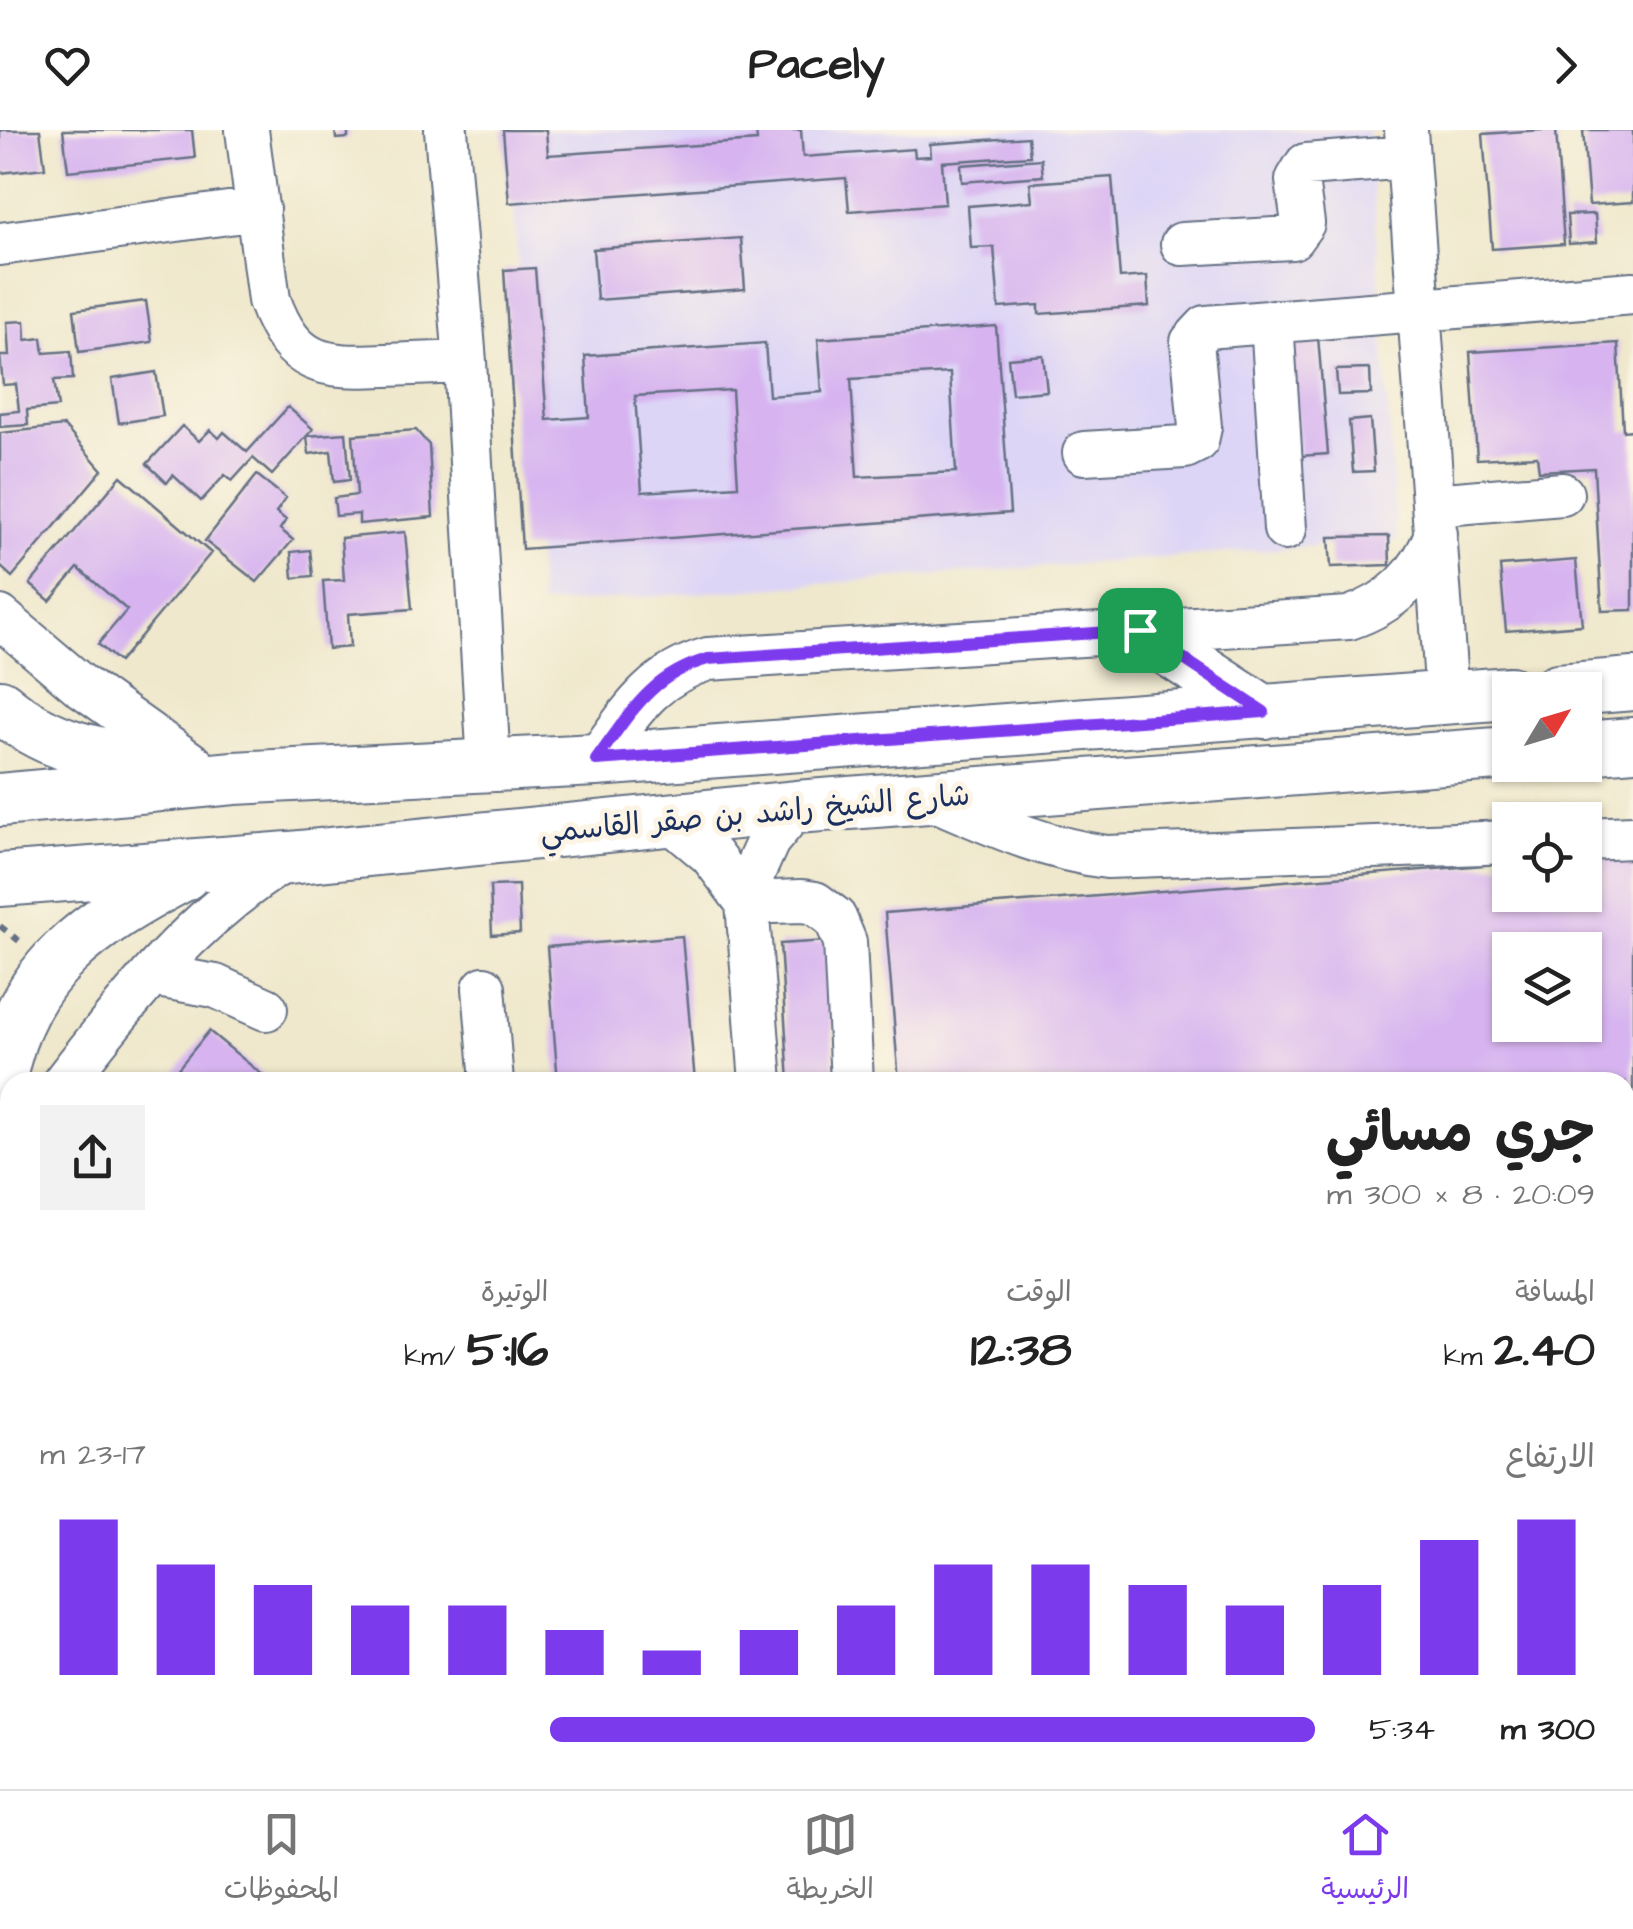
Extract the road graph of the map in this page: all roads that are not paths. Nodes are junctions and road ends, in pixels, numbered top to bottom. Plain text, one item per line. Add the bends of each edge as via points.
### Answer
1 (247, 130) edge
2 (446, 130) edge
3 (1407, 144) edge
4 (258, 210) junction
5 (0, 244) edge
6 (1182, 244) dead end
7 (1633, 293) edge
8 (1419, 310) junction
9 (1272, 321) junction
10 (465, 362) junction
11 (1084, 453) dead end
12 (1562, 494) dead end
13 (1435, 519) junction
14 (1285, 529) dead end
15 (0, 617) edge
16 (1140, 630) junction
17 (1633, 684) edge
18 (1602, 686) edge
19 (1492, 694) edge
20 (1447, 697) junction
21 (0, 706) edge
22 (1264, 712) junction
23 (1633, 744) edge
24 (1602, 747) edge
25 (1492, 754) edge
26 (596, 760) junction
27 (489, 765) junction
28 (214, 771) junction
29 (928, 796) junction
30 (0, 800) edge
31 (796, 807) junction
32 (667, 818) junction
33 (1633, 837) edge
34 (1602, 838) edge
35 (1492, 843) edge
36 (289, 858) junction
37 (201, 865) junction
38 (0, 880) edge
39 (747, 903) junction
40 (152, 975) junction
41 (484, 988) dead end
42 (266, 1009) dead end
43 (2, 1072) edge
44 (77, 1072) edge
45 (491, 1072) edge
46 (760, 1072) edge
47 (852, 1072) edge

1 - 4 street
2 - 10 street
3 - 6 street via 1306,165 1297,180 1303,223 1292,238
3 - 8 street
4 - 5 street
4 - 10 street via 269,300 292,344 313,360 337,368
7 - 8 street
8 - 9 street
8 - 13 street
9 - 11 street via 1212,326 1195,336 1200,434 1191,446
9 - 14 street
10 - 27 street
12 - 13 street
13 - 16 street via 1418,572 1370,611 1349,618
13 - 20 street
15 - 28 street via 79,684
16 - 22 main road
16 - 26 street via 708,659 646,692
17 - 18 main road
19 - 20 main road, شارع الشيخ راشد بن صقر القاسمي
20 - 22 main road, شارع الشيخ راشد بن صقر القاسمي
21 - 28 main road via 65,746
22 - 26 main road, شارع الشيخ راشد بن صقر القاسمي
23 - 24 main road
25 - 29 main road, شارع الشيخ راشد بن صقر القاسمي
26 - 27 main road, شارع الشيخ راشد بن صقر القاسمي
27 - 28 main road, شارع الشيخ راشد بن صقر القاسمي
28 - 30 main road, شارع الشيخ راشد بن صقر القاسمي
29 - 31 main road, شارع الشيخ راشد بن صقر القاسمي
29 - 35 street via 1026,838 1107,857
31 - 32 main road, شارع الشيخ راشد بن صقر القاسمي
31 - 39 street via 768,841
32 - 36 main road, شارع الشيخ راشد بن صقر القاسمي
32 - 39 street via 710,855
33 - 34 street
36 - 37 main road, شارع الشيخ راشد بن صقر القاسمي
36 - 40 street via 224,903
37 - 38 main road, شارع الشيخ راشد بن صقر القاسمي
37 - 43 main road via 104,920 51,964 12,1033
39 - 46 street
39 - 47 street via 802,900 836,918 845,942
40 - 42 street via 216,986
40 - 44 street
41 - 45 street

